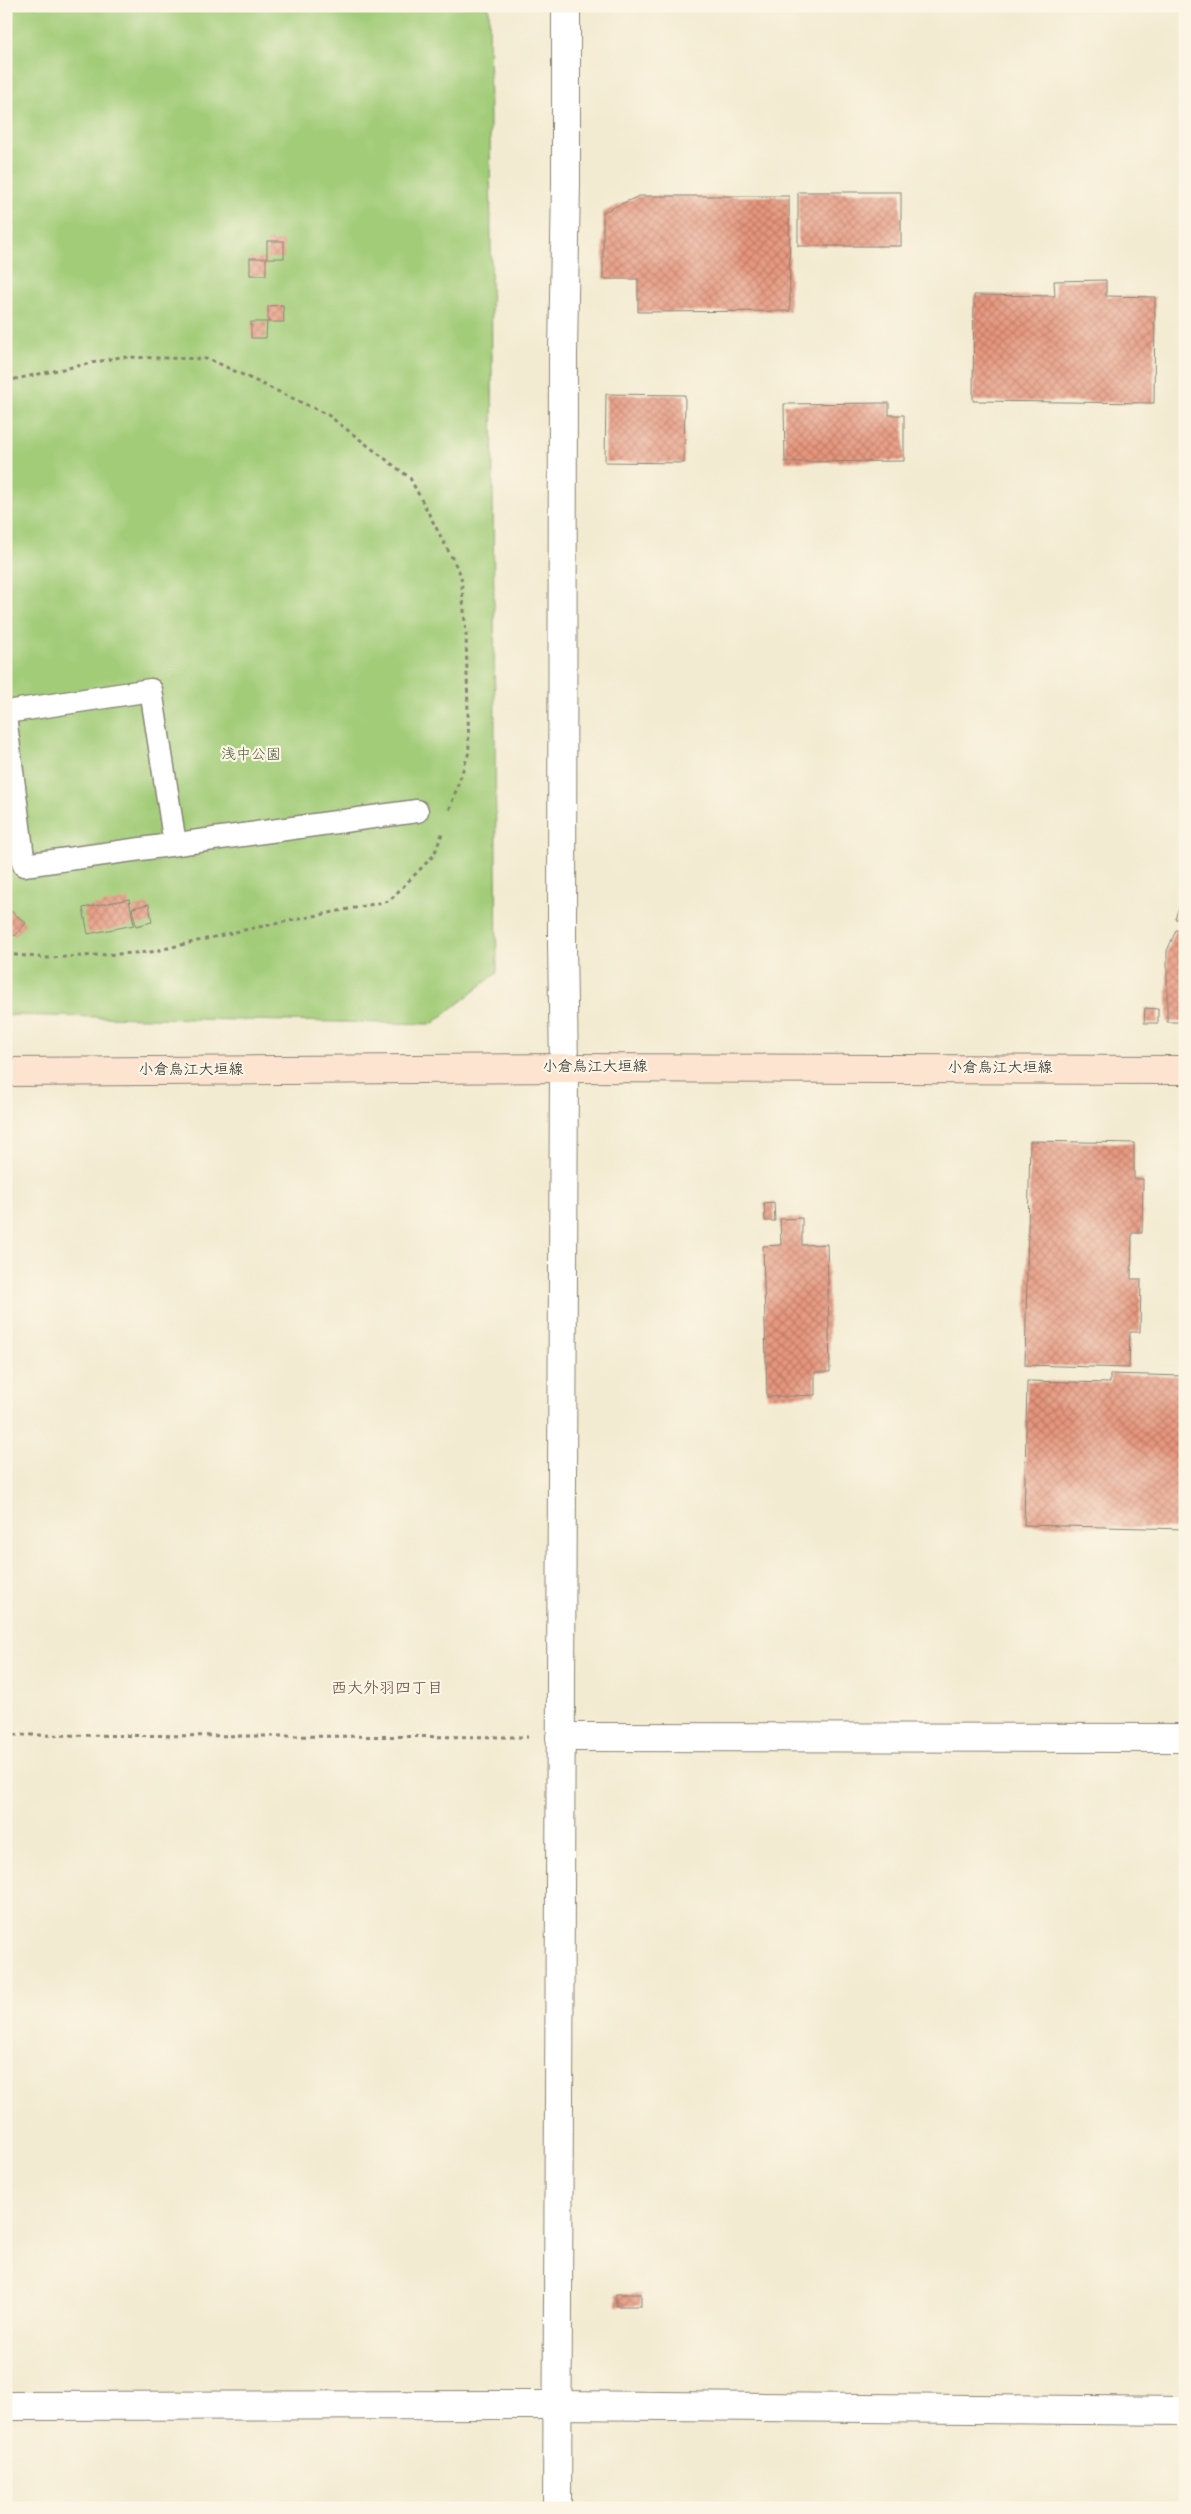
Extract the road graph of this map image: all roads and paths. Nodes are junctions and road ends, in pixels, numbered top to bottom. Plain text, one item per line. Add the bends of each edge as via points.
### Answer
1 (566, 6) edge
2 (6, 380) edge
3 (461, 575) dead end
4 (6, 712) edge
5 (6, 724) edge
6 (417, 811) dead end
7 (175, 844) junction
8 (564, 1068) junction
9 (1185, 1070) edge
10 (6, 1072) edge
11 (6, 1735) edge
12 (560, 1738) junction
13 (1185, 1738) edge
14 (557, 2405) junction
15 (6, 2406) edge
16 (1185, 2411) edge
17 (557, 2508) edge

1 - 8 street
2 - 3 path via 120,357 210,359 328,415 410,478
4 - 7 lane via 151,690
5 - 7 lane via 24,865
6 - 7 lane
8 - 9 main road, 小倉烏江大垣線
8 - 10 main road, 小倉烏江大垣線
8 - 12 street
11 - 12 path
12 - 13 street
12 - 14 street
14 - 15 street
14 - 16 street
14 - 17 street

